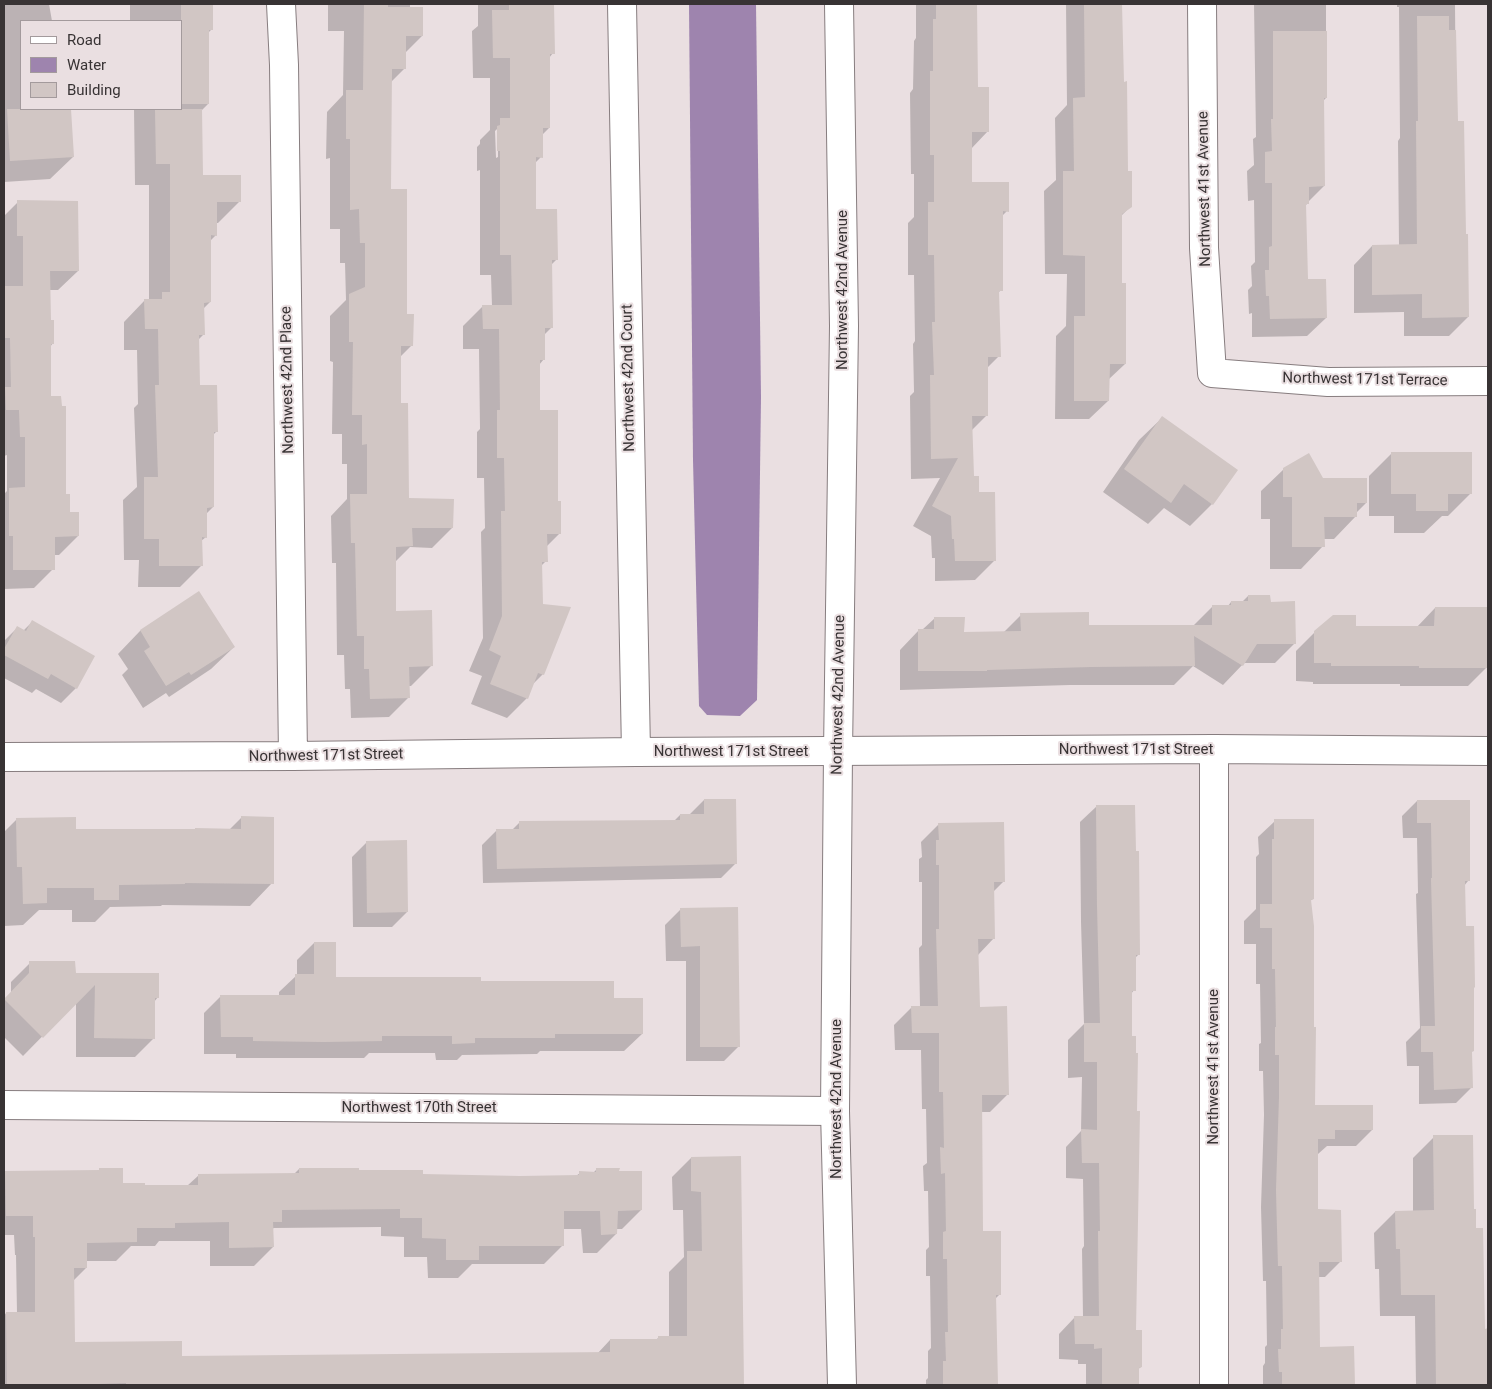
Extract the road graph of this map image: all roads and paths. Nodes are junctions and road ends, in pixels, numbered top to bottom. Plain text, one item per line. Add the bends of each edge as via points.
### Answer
1 (281, 4) edge
2 (622, 4) edge
3 (839, 4) edge
4 (1202, 4) edge
5 (1212, 374) joint
6 (1488, 381) edge
7 (1214, 749) junction
8 (1488, 751) edge
9 (636, 752) junction
10 (838, 752) junction
11 (293, 756) junction
12 (4, 757) edge
13 (4, 1105) edge
14 (835, 1111) junction
15 (842, 1385) edge
16 (1214, 1385) edge

1 - 11 street, Northwest 42nd Place
2 - 9 street, Northwest 42nd Court
3 - 10 street, Northwest 42nd Avenue via 844,326
4 - 5 street, Northwest 41st Avenue via 1204,248
5 - 6 street, Northwest 171st Terrace via 1328,382
7 - 8 street, Northwest 171st Street
7 - 10 street, Northwest 171st Street
7 - 16 street, Northwest 41st Avenue
9 - 10 street, Northwest 171st Street
9 - 11 street, Northwest 171st Street
10 - 14 street, Northwest 42nd Avenue
11 - 12 street, Northwest 171st Street
13 - 14 street, Northwest 170th Street
14 - 15 street, Northwest 42nd Avenue

